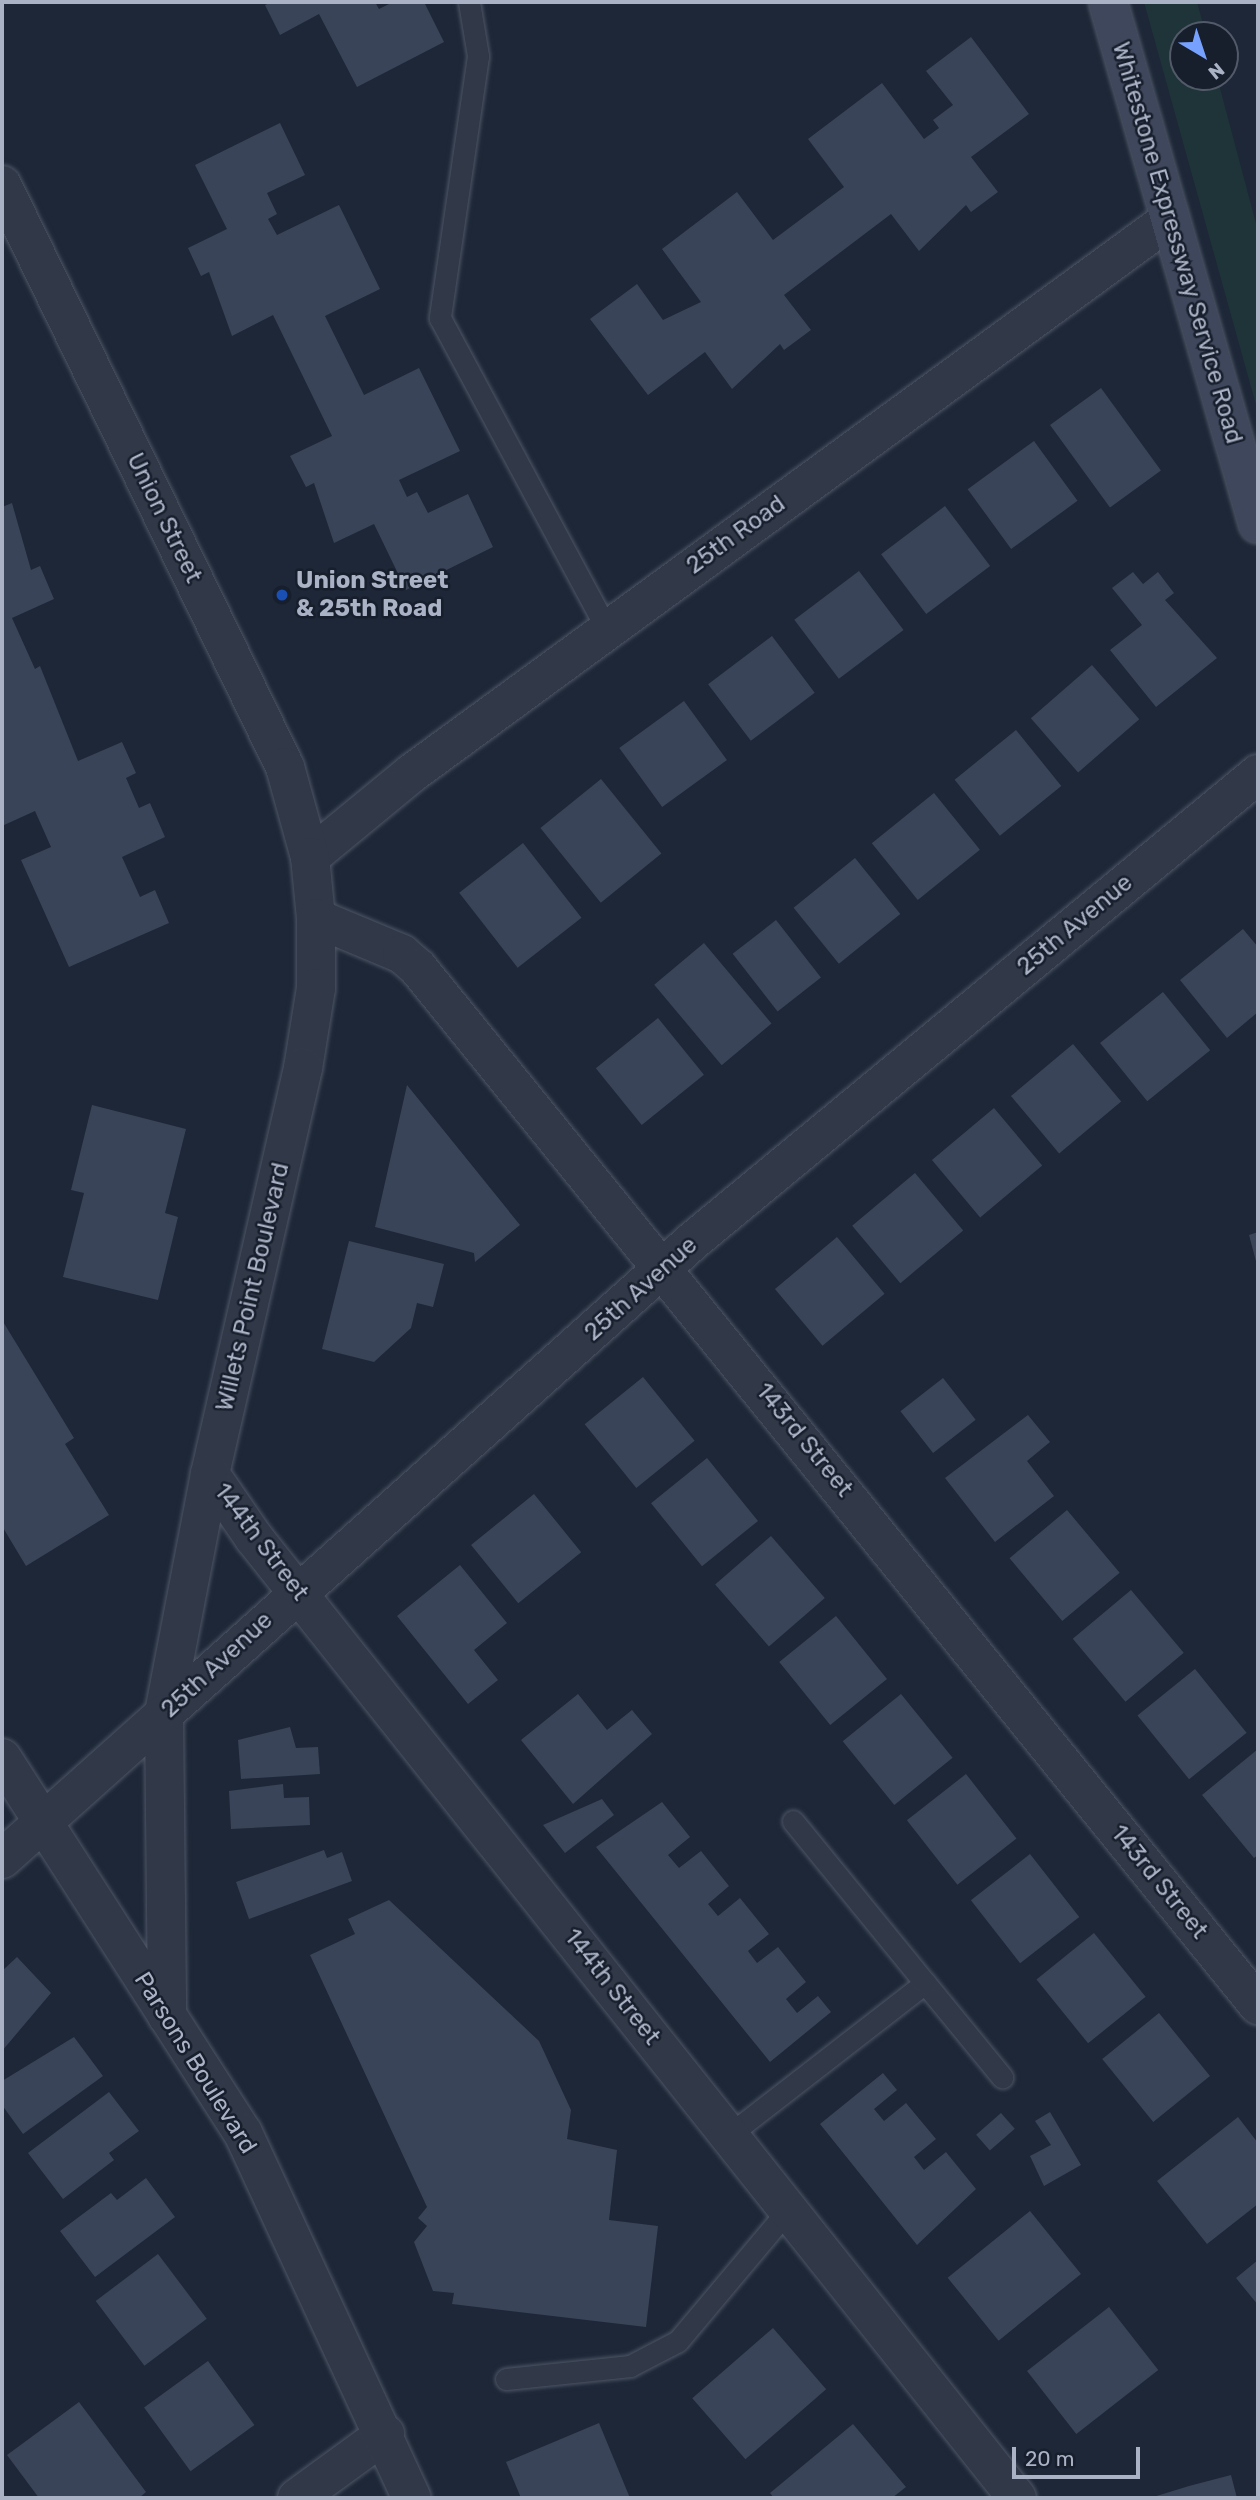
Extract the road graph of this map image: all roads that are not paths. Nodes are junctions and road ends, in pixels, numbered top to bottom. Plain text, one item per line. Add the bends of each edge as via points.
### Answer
1 (468, 2) edge
2 (1108, 2) edge
3 (2, 185) edge
4 (1169, 220) junction
5 (1258, 524) edge
6 (607, 630) junction
7 (1258, 774) edge
8 (310, 857) junction
9 (316, 918) junction
10 (665, 1267) junction
11 (210, 1474) junction
12 (298, 1591) junction
13 (164, 1714) junction
14 (2, 1759) edge
15 (793, 1821) dead end
16 (41, 1824) junction
17 (2, 1859) edge
18 (925, 1983) junction
19 (1258, 2005) edge
20 (167, 2016) junction
21 (1002, 2077) dead end
22 (729, 2135) junction
23 (788, 2210) junction
24 (506, 2379) dead end
25 (385, 2434) junction
26 (297, 2498) edge
27 (412, 2498) edge
28 (1017, 2498) edge

1 - 6 lane via 478,56 440,318
2 - 4 main road, Whitestone Expressway Service Road
3 - 8 street, Union Street via 285,767
4 - 5 main road, Whitestone Expressway Service Road
4 - 6 street, 25th Road
6 - 8 street, 25th Road via 384,794
7 - 10 street, 25th Avenue
8 - 9 street, Willets Point Boulevard
9 - 10 street, 143rd Street via 402,954 418,968
9 - 11 street, Willets Point Boulevard via 316,988 303,1068
10 - 12 street, 25th Avenue
10 - 19 street, 143rd Street
11 - 12 street, 144th Street
11 - 13 street, Willets Point Boulevard
12 - 13 street, 25th Avenue
12 - 22 street, 144th Street
13 - 16 street, 25th Avenue
13 - 20 street, Willets Point Boulevard
14 - 16 street, Parsons Boulevard
15 - 18 lane
16 - 17 street
16 - 20 street, Parsons Boulevard
18 - 21 lane
18 - 22 lane
20 - 25 street, Parsons Boulevard via 243,2133
22 - 23 street, 144th Street
23 - 24 lane via 678,2341 630,2366
23 - 28 street, 144th Street
25 - 26 street
25 - 27 street, Parsons Boulevard

